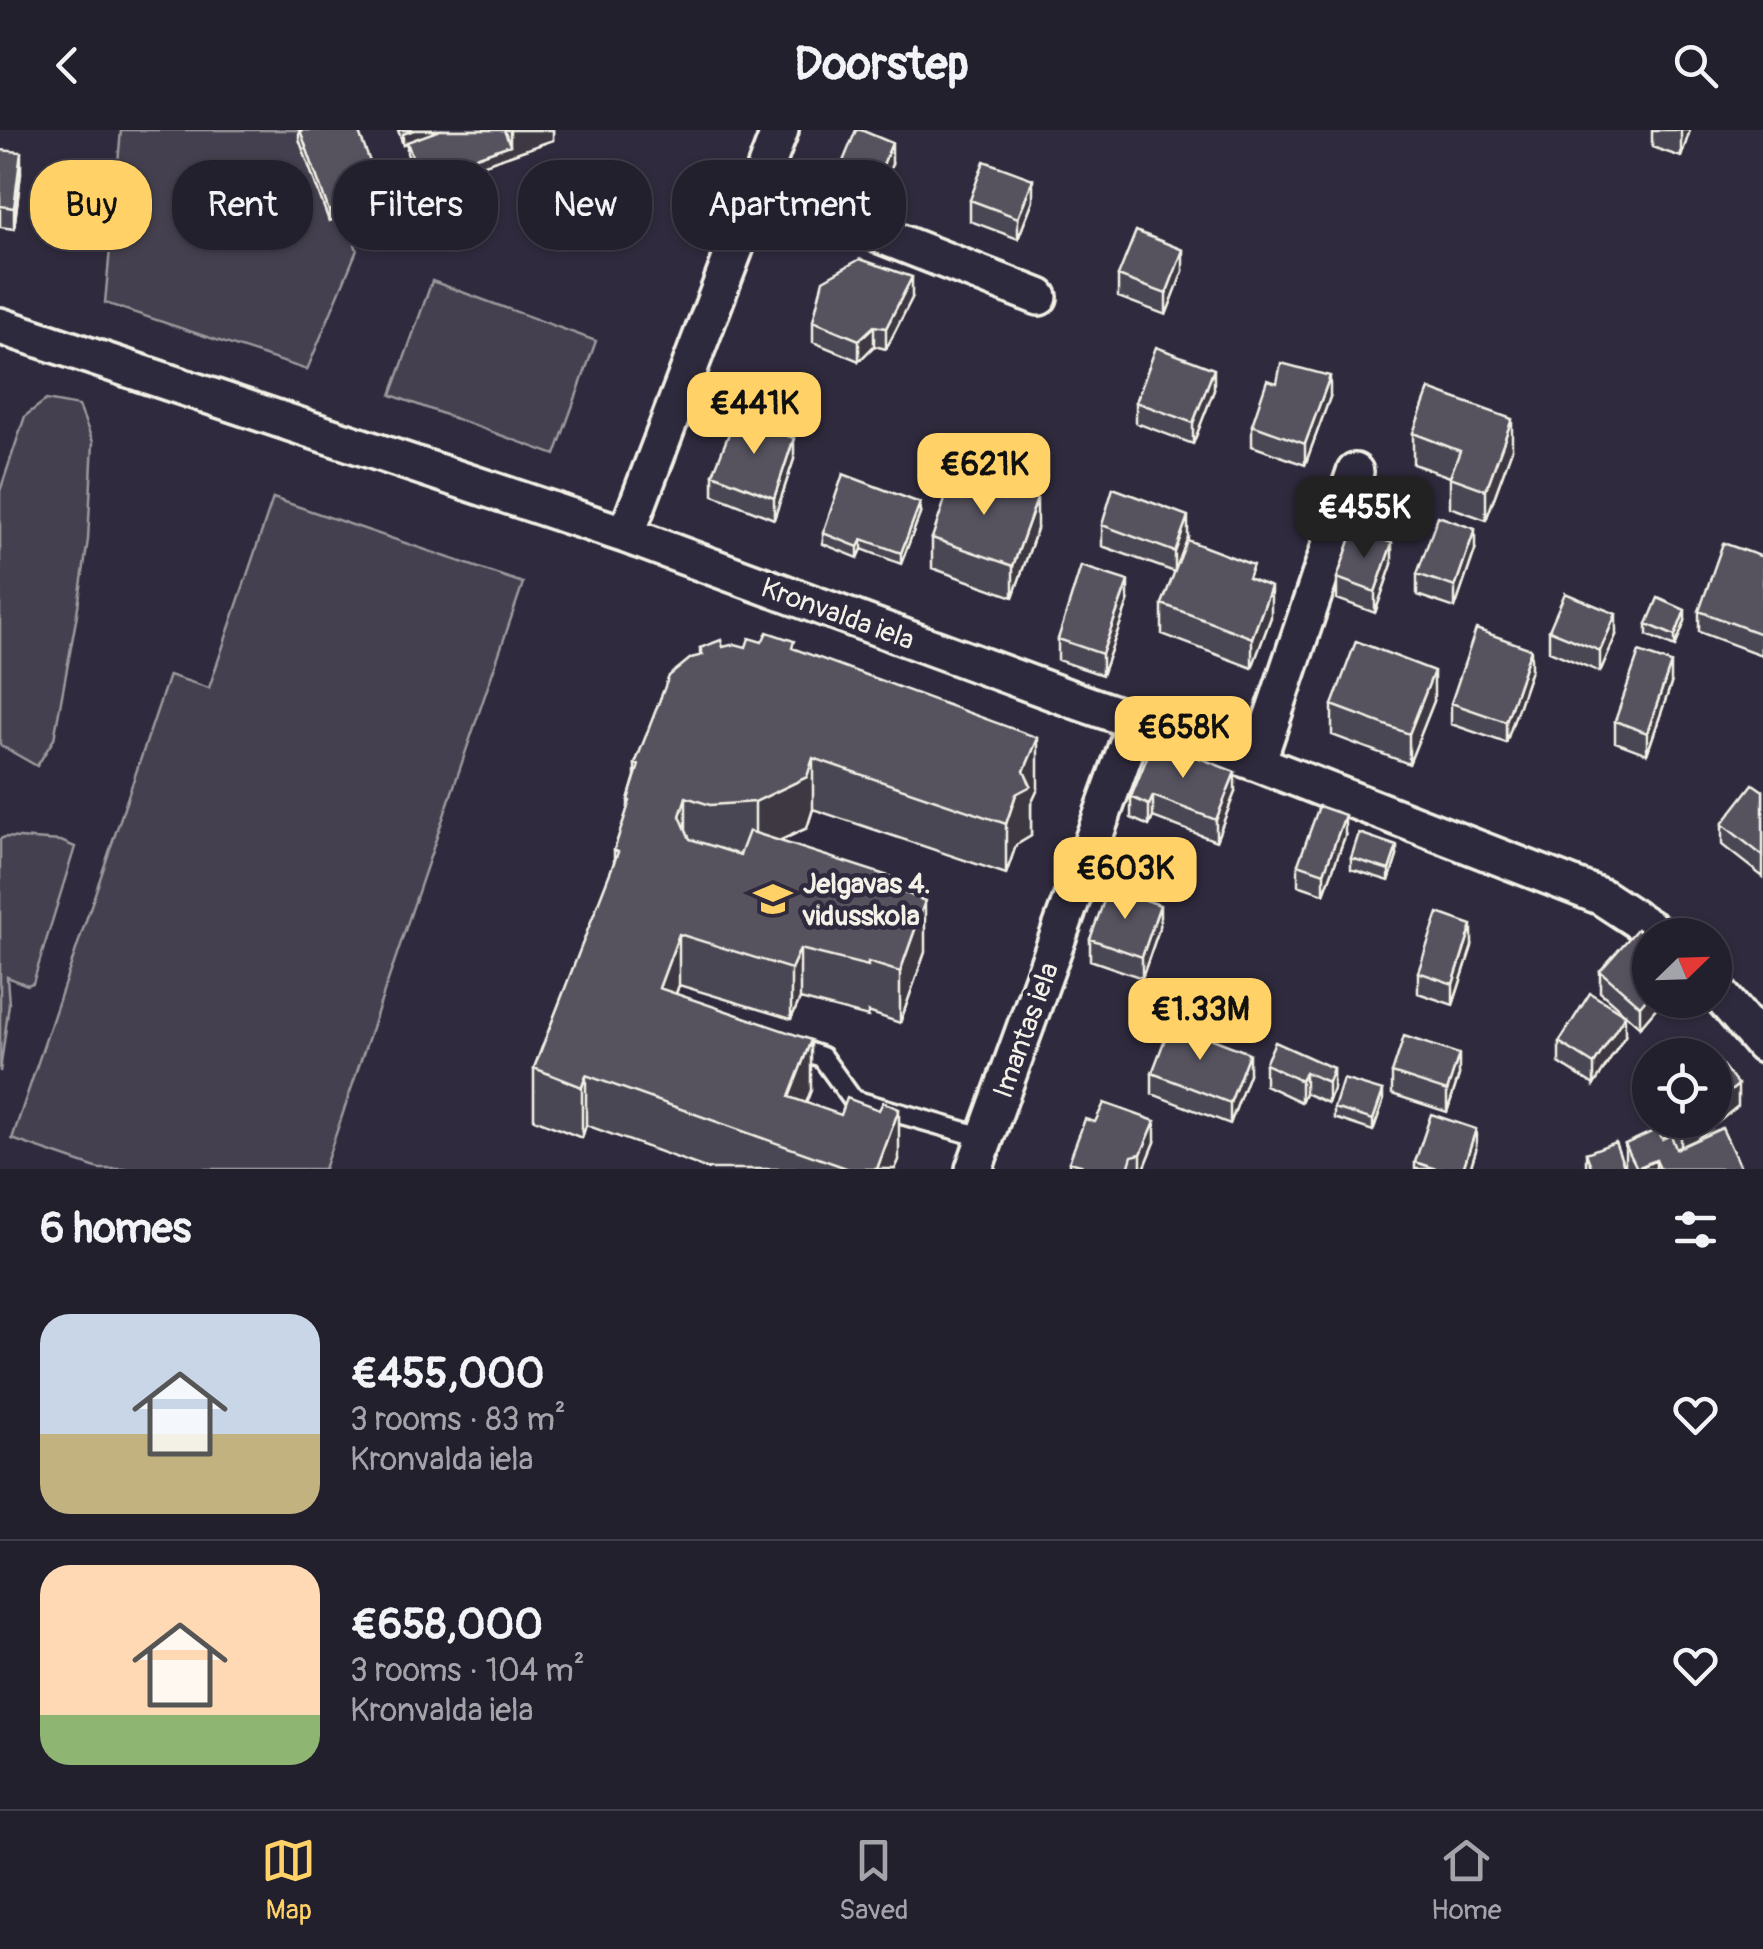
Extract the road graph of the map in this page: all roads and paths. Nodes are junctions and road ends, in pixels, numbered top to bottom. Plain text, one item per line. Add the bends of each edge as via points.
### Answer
1 (780, 130) edge
2 (768, 160) edge
3 (906, 245) edge
4 (734, 250) edge
5 (1039, 297) dead end
6 (0, 326) edge
7 (1355, 472) dead end
8 (626, 535) junction
9 (1136, 722) junction
10 (1257, 762) junction
11 (1634, 918) edge
12 (1732, 1009) edge
13 (771, 1040) edge
14 (1763, 1045) edge
15 (980, 1154) edge

1 - 2 street
3 - 5 street
4 - 8 street
6 - 8 street, Kronvalda iela
7 - 10 street
8 - 9 street, Kronvalda iela
9 - 10 street, Kronvalda iela
9 - 15 street, Imantas iela
10 - 11 street, Kronvalda iela via 1602,897
12 - 14 street
13 - 15 lane via 822,1057 853,1100

